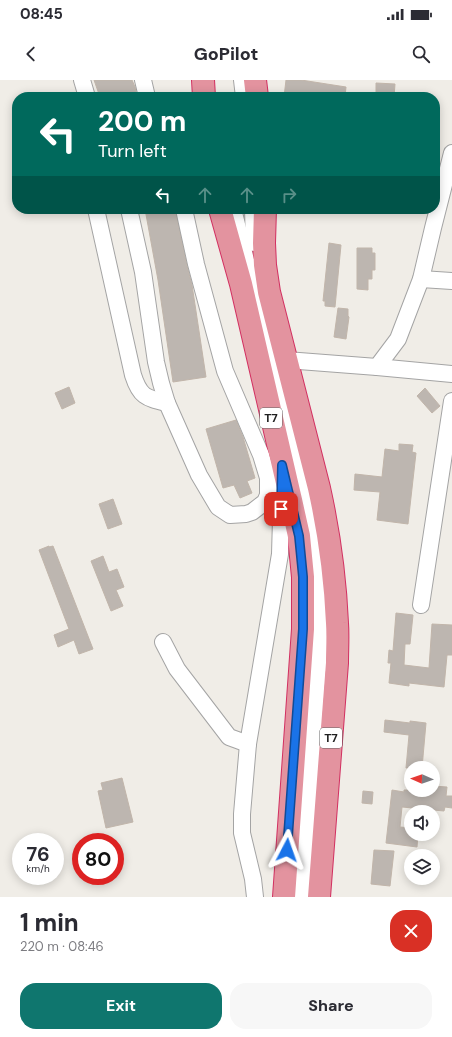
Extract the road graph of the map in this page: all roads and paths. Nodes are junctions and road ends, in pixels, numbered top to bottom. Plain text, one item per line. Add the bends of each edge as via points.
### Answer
1 (82, 80) edge
2 (143, 80) edge
3 (203, 80) edge
4 (212, 80) edge
5 (242, 80) edge
6 (255, 80) edge
7 (86, 92) edge
8 (146, 92) edge
9 (204, 92) edge
10 (213, 92) edge
11 (243, 92) edge
12 (256, 92) edge
13 (452, 153) edge
14 (440, 200) edge
15 (97, 214) edge
16 (130, 214) edge
17 (185, 214) edge
18 (221, 214) edge
19 (234, 214) edge
20 (253, 214) edge
21 (265, 214) edge
22 (437, 214) edge
23 (421, 279) junction
24 (452, 281) edge
25 (263, 326) junction
26 (286, 360) junction
27 (377, 367) junction
28 (452, 374) edge
29 (452, 401) edge
30 (168, 403) junction
31 (282, 465) junction
32 (421, 604) dead end
33 (163, 642) dead end
34 (248, 744) junction
35 (304, 851) junction
36 (255, 897) edge
37 (284, 897) edge
38 (301, 897) edge
39 (318, 897) edge

1 - 7 lane
2 - 8 lane
3 - 9 highway
4 - 10 lane
5 - 11 lane
6 - 12 highway
13 - 14 lane
15 - 30 lane via 136,386 150,399
16 - 30 lane via 143,272 156,362
17 - 30 lane via 225,371 261,455 268,478 268,496 265,502 252,512 239,515 230,515 218,507 199,475
18 - 31 highway, T7
19 - 25 lane
20 - 25 lane via 257,291
21 - 26 highway, T7 via 264,243 269,292
22 - 23 lane
23 - 24 lane
23 - 27 lane via 398,339
25 - 35 lane via 310,513 319,586 321,630
26 - 27 lane
26 - 35 highway, T7 via 325,514 331,547 337,624 337,663
27 - 28 lane
29 - 32 lane
31 - 34 lane via 280,554
31 - 35 highway, T7 via 299,536 303,577
33 - 34 lane via 177,669 229,737
34 - 36 lane via 242,833
35 - 37 highway, T7
35 - 38 lane
35 - 39 highway, T7

